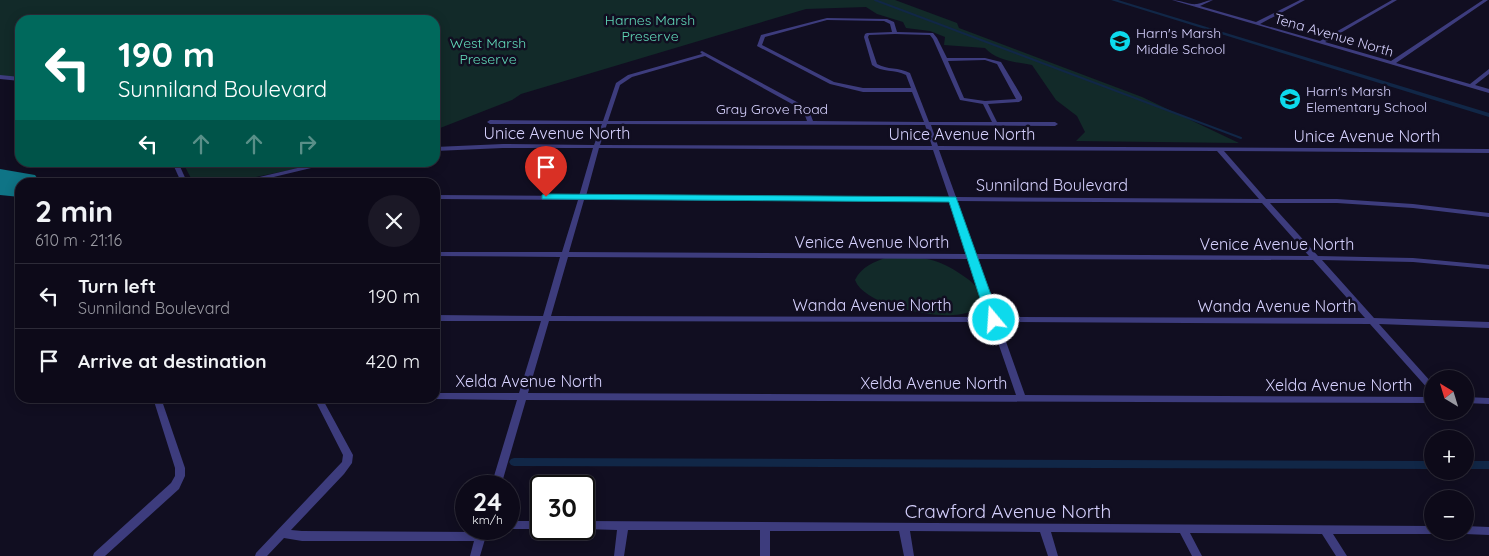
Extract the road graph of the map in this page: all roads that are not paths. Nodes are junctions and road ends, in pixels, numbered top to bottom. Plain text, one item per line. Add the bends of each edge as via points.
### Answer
1 (1174, 0) edge
2 (1211, 0) edge
3 (1303, 0) edge
4 (1394, 0) edge
5 (1486, 0) edge
6 (1196, 6) junction
7 (1256, 24) junction
8 (895, 33) junction
9 (1321, 42) junction
10 (700, 51) dead end
11 (706, 54) junction
12 (944, 60) junction
13 (1392, 63) junction
14 (1489, 71) edge
15 (0, 77) edge
16 (15, 78) edge
17 (1471, 86) junction
18 (914, 90) junction
19 (1489, 91) edge
20 (985, 103) junction
21 (490, 122) dead end
22 (605, 122) junction
23 (810, 122) junction
24 (927, 123) junction
25 (995, 123) junction
26 (1055, 124) dead end
27 (597, 146) junction
28 (934, 148) junction
29 (440, 149) edge
30 (1219, 150) junction
31 (1489, 151) edge
32 (312, 167) edge
33 (264, 178) edge
34 (440, 197) edge
35 (582, 197) junction
36 (953, 199) junction
37 (1263, 200) junction
38 (1489, 215) edge
39 (440, 254) edge
40 (565, 255) junction
41 (973, 256) junction
42 (1315, 257) junction
43 (1489, 267) edge
44 (440, 318) edge
45 (546, 319) junction
46 (994, 320) junction
47 (1372, 322) junction
48 (1489, 326) edge
49 (1424, 379) edge
50 (440, 396) edge
51 (523, 396) junction
52 (1022, 399) junction
53 (1424, 400) edge
54 (1474, 400) edge
55 (1489, 401) edge
56 (160, 403) edge
57 (323, 403) edge
58 (499, 475) edge
59 (595, 525) edge
60 (623, 525) junction
61 (764, 526) junction
62 (904, 528) junction
63 (1044, 528) junction
64 (1184, 529) junction
65 (1326, 530) junction
66 (1424, 530) edge
67 (1474, 530) edge
68 (1489, 530) edge
69 (282, 533) junction
70 (455, 533) edge
71 (480, 540) edge
72 (98, 556) edge
73 (260, 556) edge
74 (475, 556) edge
75 (619, 556) edge
76 (765, 556) edge
77 (909, 556) edge
78 (1053, 556) edge
79 (1197, 556) edge
80 (1342, 556) edge

1 - 6 street, Tena Avenue North
2 - 6 street
3 - 7 street
4 - 9 street
5 - 13 street
6 - 7 street, Tena Avenue North
7 - 9 street, Tena Avenue North
8 - 12 street via 931,34
8 - 18 street via 867,34 873,61 877,68 897,69 908,74
8 - 18 street via 892,22 886,20 827,19 763,36 759,46 832,83 863,90
9 - 13 street, Tena Avenue North
10 - 11 street
11 - 22 street via 630,76 618,84
11 - 23 street via 806,109
12 - 20 street via 962,99
12 - 20 street via 985,59 999,63 1018,100
13 - 17 street, Tena Avenue North
14 - 17 street
15 - 16 street
17 - 19 street, Tena Avenue North
18 - 24 street
20 - 25 street
21 - 22 street, Gray Grove Road
22 - 23 street, Gray Grove Road
22 - 27 street
23 - 24 street, Gray Grove Road
24 - 25 street, Gray Grove Road
24 - 28 street
25 - 26 street, Gray Grove Road
27 - 28 street, Unice Avenue North
27 - 29 street, Unice Avenue North
27 - 35 street
28 - 30 street, Unice Avenue North
28 - 36 street
30 - 31 street, Unice Avenue North
30 - 37 street
32 - 33 street
34 - 35 street, Sunniland Boulevard
35 - 36 street, Sunniland Boulevard
35 - 40 street
36 - 37 street, Sunniland Boulevard
36 - 41 street
37 - 38 street, Sunniland Boulevard via 1372,202
37 - 42 street
39 - 40 street, Venice Avenue North
40 - 41 street, Venice Avenue North
40 - 45 street
41 - 42 street, Venice Avenue North
41 - 46 street
42 - 43 street, Venice Avenue North via 1413,260
42 - 47 street
44 - 45 street, Wanda Avenue North
45 - 46 street, Wanda Avenue North
45 - 51 street
46 - 47 street, Wanda Avenue North
46 - 52 street
47 - 48 street, Wanda Avenue North
47 - 49 street
50 - 51 street, Xelda Avenue North
51 - 52 street, Xelda Avenue North
51 - 58 street
52 - 53 street, Xelda Avenue North
54 - 55 street
56 - 72 street via 180,476 175,486
57 - 69 street via 348,455 347,463
59 - 60 street, Crawford Avenue North
60 - 61 street, Crawford Avenue North
60 - 75 street
61 - 62 street, Crawford Avenue North
61 - 76 street
62 - 63 street, Crawford Avenue North
62 - 77 street
63 - 64 street, Crawford Avenue North
63 - 78 street
64 - 65 street, Crawford Avenue North
64 - 79 street
65 - 66 street, Crawford Avenue North
65 - 80 street
67 - 68 street
69 - 70 street via 302,536
69 - 73 street
71 - 74 street

